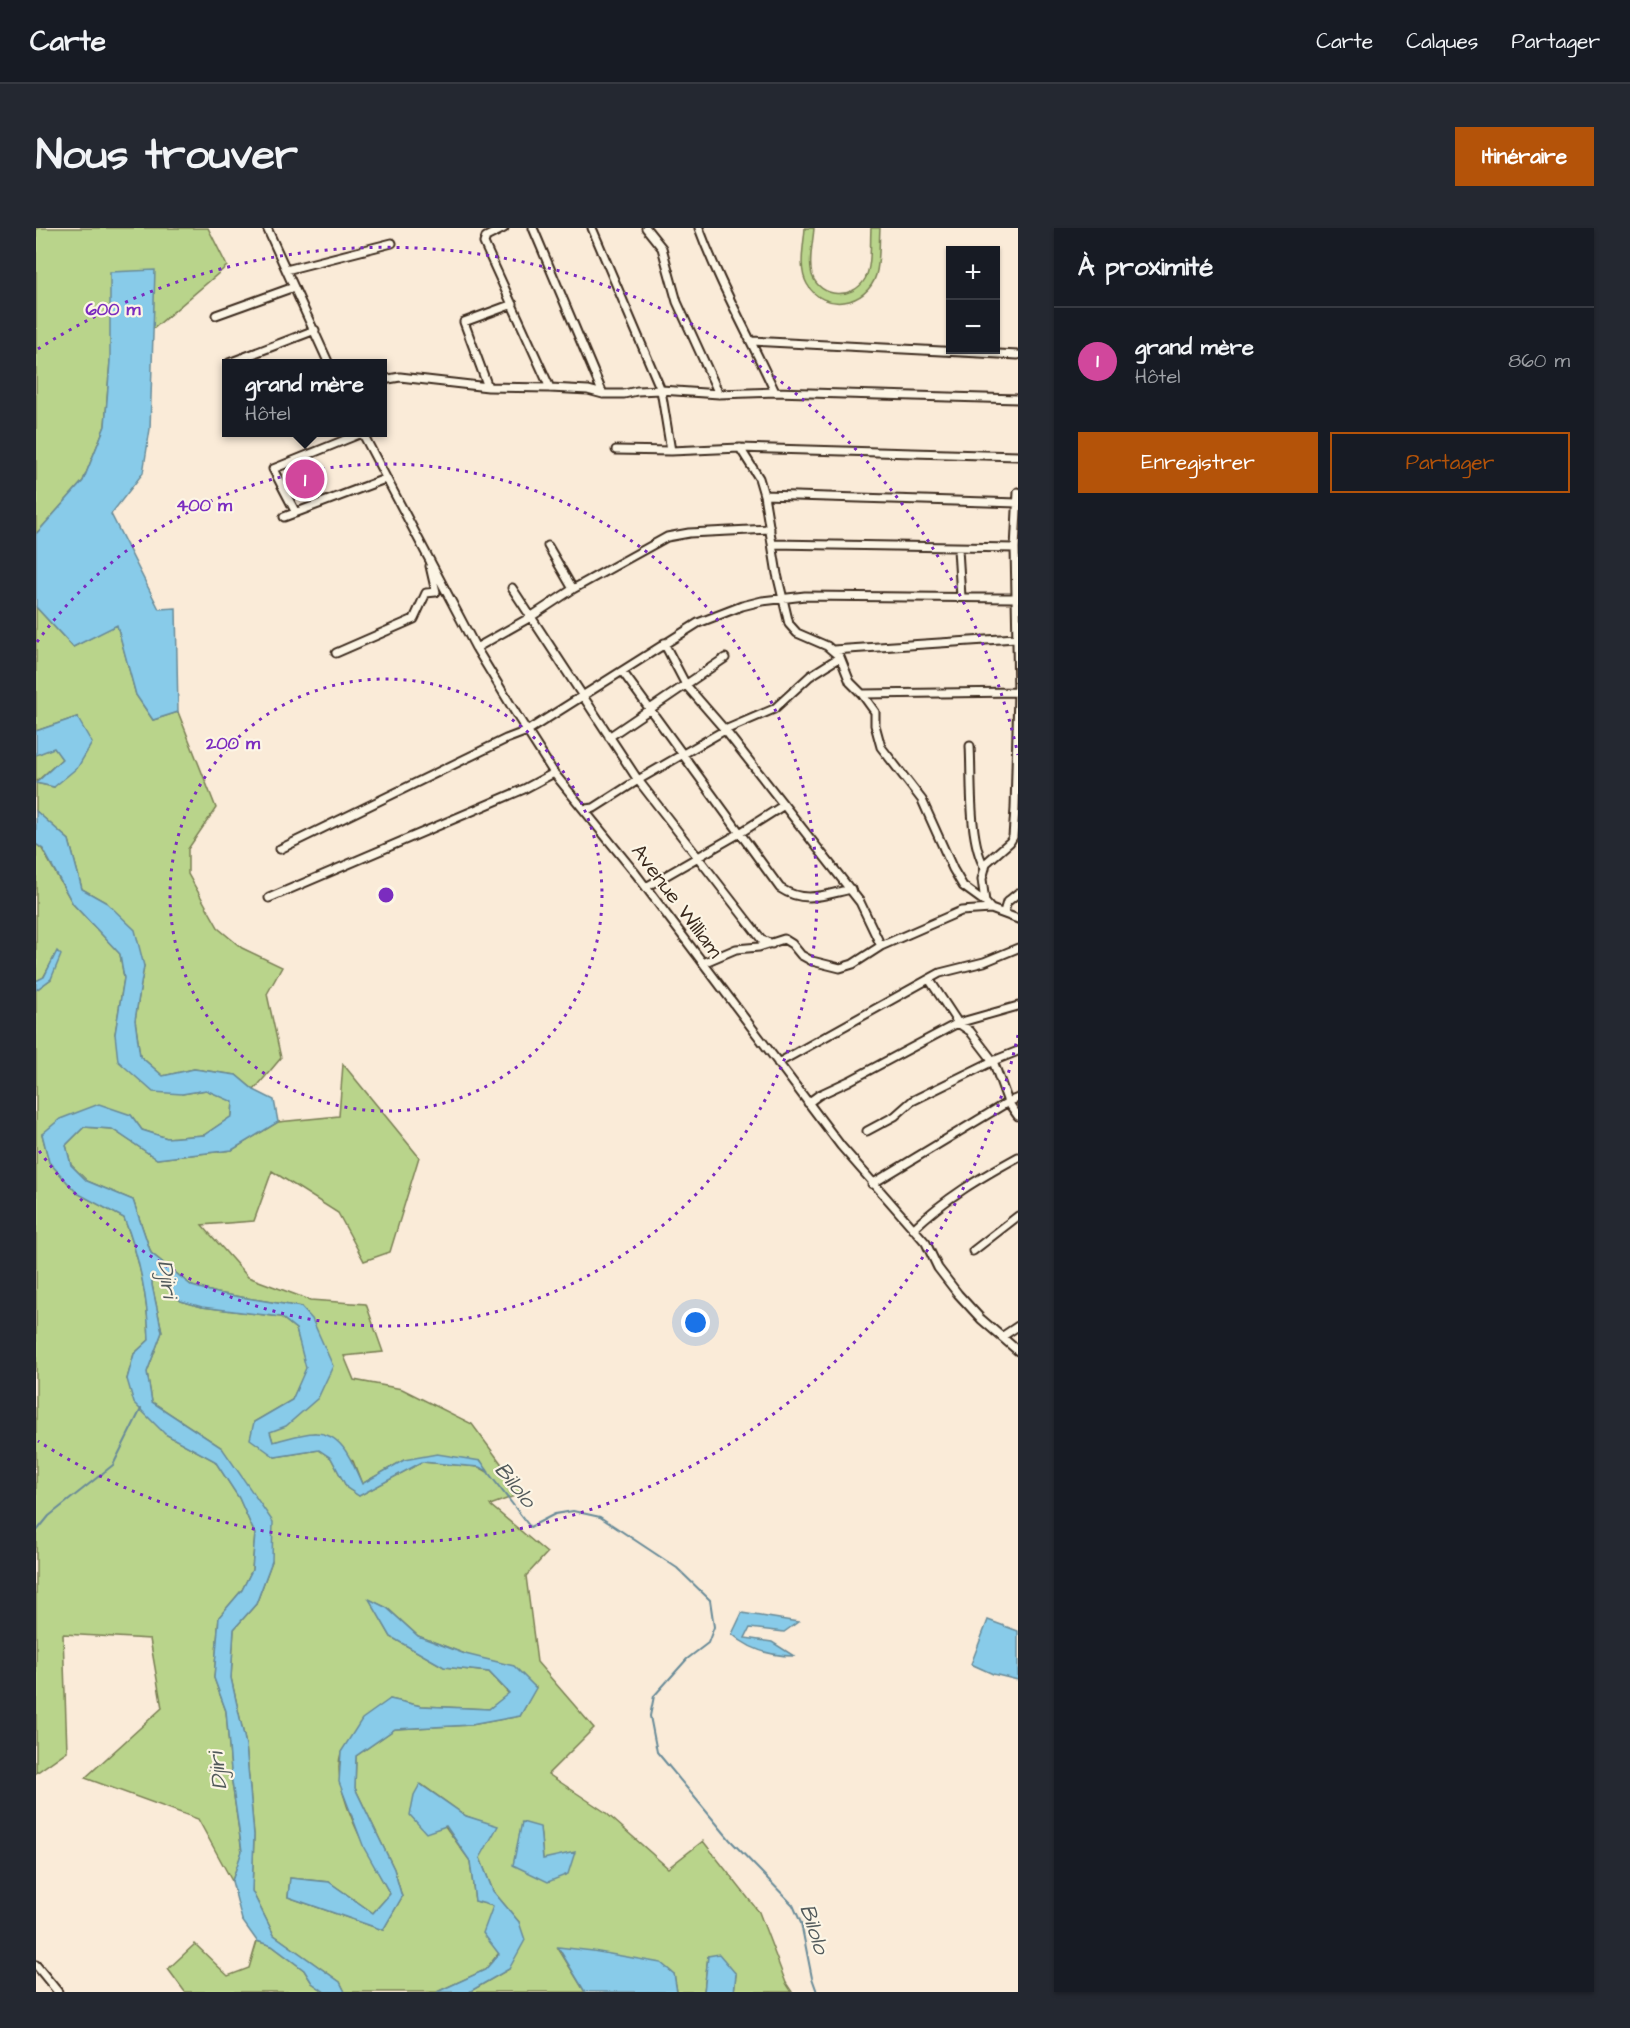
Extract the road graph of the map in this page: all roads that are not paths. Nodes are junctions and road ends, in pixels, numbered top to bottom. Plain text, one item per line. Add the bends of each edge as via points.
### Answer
1 (267, 228) edge
2 (504, 228) edge
3 (533, 228) edge
4 (592, 228) edge
5 (646, 228) edge
6 (699, 228) edge
7 (392, 243) dead end
8 (286, 270) junction
9 (294, 287) junction
10 (513, 304) junction
11 (216, 315) dead end
12 (315, 330) junction
13 (752, 341) junction
14 (1018, 355) edge
15 (239, 359) edge
16 (327, 359) edge
17 (387, 379) edge
18 (488, 387) junction
19 (550, 388) junction
20 (661, 390) junction
21 (775, 393) junction
22 (603, 394) junction
23 (718, 394) junction
24 (1018, 399) edge
25 (352, 437) edge
26 (364, 437) edge
27 (740, 448) junction
28 (616, 450) dead end
29 (670, 451) junction
30 (1018, 456) edge
31 (385, 479) junction
32 (1018, 492) edge
33 (764, 495) junction
34 (1018, 503) edge
35 (296, 513) junction
36 (284, 517) dead end
37 (770, 529) junction
38 (773, 544) junction
39 (548, 546) dead end
40 (1015, 548) junction
41 (958, 549) junction
42 (429, 558) junction
43 (512, 588) dead end
44 (573, 589) junction
45 (961, 597) junction
46 (783, 598) junction
47 (1015, 598) junction
48 (530, 618) junction
49 (1016, 638) junction
50 (664, 644) junction
51 (477, 648) junction
52 (833, 650) junction
53 (336, 653) dead end
54 (840, 657) junction
55 (724, 658) dead end
56 (622, 671) junction
57 (686, 685) junction
58 (1018, 692) edge
59 (862, 694) junction
60 (582, 695) junction
61 (651, 710) junction
62 (725, 730) junction
63 (527, 731) junction
64 (609, 737) junction
65 (970, 746) dead end
66 (683, 754) junction
67 (554, 773) junction
68 (638, 780) junction
69 (784, 805) junction
70 (585, 809) junction
71 (740, 833) junction
72 (280, 849) dead end
73 (697, 857) junction
74 (985, 868) junction
75 (646, 887) junction
76 (850, 889) junction
77 (1018, 893) edge
78 (269, 898) dead end
79 (985, 902) junction
80 (991, 909) junction
81 (1004, 912) junction
82 (1018, 919) edge
83 (772, 944) junction
84 (882, 946) junction
85 (1018, 948) edge
86 (703, 963) junction
87 (929, 979) junction
88 (1018, 1006) edge
89 (958, 1023) junction
90 (1018, 1051) edge
91 (993, 1061) junction
92 (778, 1063) junction
93 (1018, 1098) edge
94 (1008, 1101) junction
95 (808, 1103) junction
96 (1018, 1116) edge
97 (867, 1131) dead end
98 (1018, 1157) edge
99 (872, 1184) junction
100 (1018, 1216) edge
101 (913, 1229) junction
102 (973, 1251) dead end
103 (1018, 1326) edge
104 (1003, 1336) junction
105 (1018, 1352) edge
106 (36, 1965) edge
107 (58, 1992) edge

1 - 8 street
2 - 10 street via 486,237 484,243
3 - 22 street
4 - 20 street
5 - 23 street via 662,248 677,302
6 - 13 street via 715,270
7 - 8 street
8 - 9 street
9 - 11 street
9 - 12 street
10 - 18 street via 464,322
10 - 19 street
12 - 15 street
12 - 16 street
13 - 14 street
13 - 21 street
17 - 18 street via 400,377
18 - 19 street
19 - 22 street
20 - 22 street
20 - 23 street
20 - 29 street
21 - 23 street
21 - 24 street
25 - 35 street via 273,469
26 - 31 street, Avenue William
27 - 29 street
27 - 30 street
27 - 33 street via 759,478
28 - 29 street
31 - 35 street
31 - 42 street, Avenue William
32 - 34 street
33 - 34 street
33 - 37 street
34 - 40 street
35 - 36 street
37 - 38 street
37 - 44 street via 667,537
38 - 41 street
38 - 46 street
39 - 44 street
40 - 41 street
40 - 47 street
41 - 45 street
42 - 51 street, Avenue William
42 - 53 street via 436,592 426,593 414,619
43 - 48 street
44 - 48 street
45 - 46 street
45 - 47 street
46 - 50 street via 718,614
46 - 52 street via 793,630
47 - 49 street
48 - 51 street
48 - 60 street
49 - 52 street
49 - 58 street
50 - 56 street
50 - 57 street
51 - 63 street, Avenue William
52 - 54 street
54 - 59 street via 850,682
54 - 62 street via 810,676 774,709
55 - 57 street
56 - 60 street
56 - 61 street
57 - 61 street
57 - 62 street
58 - 59 street
58 - 74 street via 1013,837 986,862
59 - 79 street via 875,712 881,747 922,800 963,886
60 - 63 street
60 - 64 street
61 - 64 street
61 - 66 street
62 - 66 street
62 - 69 street
63 - 67 street, Avenue William
63 - 72 street
64 - 68 street
65 - 74 street via 974,824 978,854
66 - 68 street
66 - 71 street
67 - 70 street, Avenue William
67 - 78 street
68 - 70 street via 594,808
68 - 73 street
69 - 71 street
69 - 76 street
70 - 75 street, Avenue William
71 - 73 street
71 - 76 street via 780,888 792,896
73 - 75 street
73 - 83 street via 762,940
74 - 79 street
75 - 86 street, Avenue William
76 - 84 street
77 - 81 street via 1007,902
79 - 80 street
80 - 81 street
80 - 84 street via 961,911
81 - 82 street
83 - 84 street via 786,939 812,961 840,968
83 - 86 street via 736,949
85 - 87 street
86 - 92 street, Avenue William
87 - 89 street
87 - 92 street
88 - 89 street
89 - 91 street via 970,1031
89 - 95 street
90 - 91 street
91 - 94 street
91 - 97 street via 912,1101 895,1116
92 - 95 street, Avenue William
93 - 94 street
94 - 96 street
94 - 99 street
95 - 99 street, Avenue William
98 - 101 street via 957,1192
99 - 101 street, Avenue William
100 - 102 street
101 - 104 street, Avenue William via 958,1294
103 - 104 street
104 - 105 street, Avenue William
106 - 107 street

